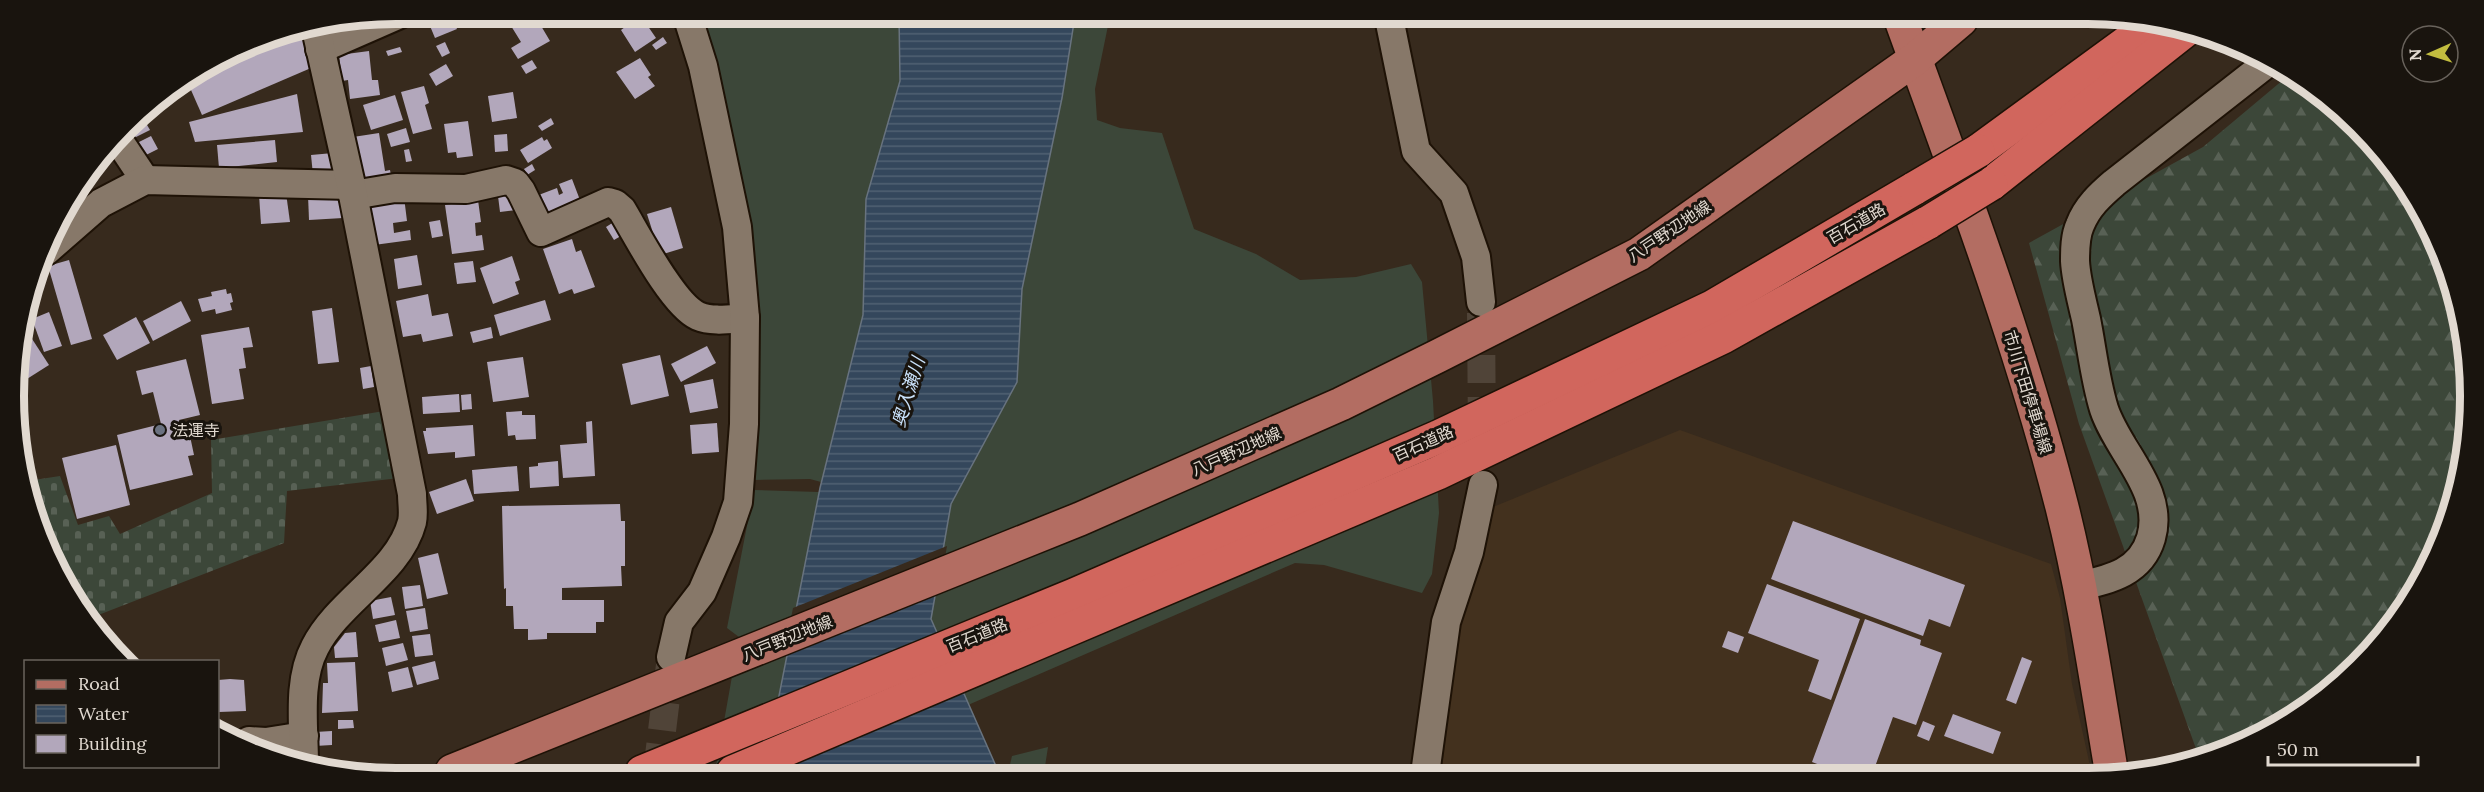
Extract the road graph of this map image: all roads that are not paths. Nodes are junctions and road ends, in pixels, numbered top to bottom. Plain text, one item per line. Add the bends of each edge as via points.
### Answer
1 (690, 24) edge
2 (1390, 24) edge
3 (1902, 24) edge
4 (1956, 24) edge
5 (361, 26) edge
6 (2146, 28) edge
7 (2179, 36) edge
8 (318, 39) edge
9 (1915, 59) junction
10 (2262, 67) edge
11 (122, 145) edge
12 (145, 180) junction
13 (352, 190) junction
14 (58, 240) edge
15 (1481, 302) tunnel mouth
16 (745, 318) junction
17 (1483, 485) dead end
18 (2080, 586) junction
19 (671, 657) tunnel mouth
20 (304, 736) junction
21 (257, 741) edge
22 (304, 756) edge
23 (2111, 767) edge
24 (460, 768) edge
25 (651, 768) edge
26 (742, 768) edge
27 (1426, 768) edge

1 - 16 street via 703,66 737,227
2 - 15 street via 1416,151 1454,193 1476,257
3 - 9 main road, 市川下田停車場線
4 - 9 main road, 八戸野辺地線
5 - 8 street
6 - 25 highway, 百石道路, bridge via 1978,151 1712,308 1438,437 1074,595
7 - 26 highway, 百石道路, bridge via 1991,184 1723,337 1438,472
8 - 13 street
9 - 18 main road, 市川下田停車場線 via 2034,406
9 - 24 main road, 八戸野辺地線 via 1639,254 1341,404 1080,519
10 - 18 street via 2114,183 2095,200 2079,226 2075,263 2104,409 2144,482 2155,523 2149,546 2138,562 2113,579
11 - 12 street
12 - 13 street
12 - 14 street via 101,202
13 - 16 street via 466,189 506,180 521,191 541,232 609,202 622,210 654,264 688,310 712,320
13 - 20 street via 412,494 412,520 401,549 328,625 314,648 305,677
16 - 19 street via 744,424 738,502 702,592 679,622
17 - 27 street via 1469,552 1446,621
18 - 23 main road, 市川下田停車場線
20 - 21 street
20 - 22 street

